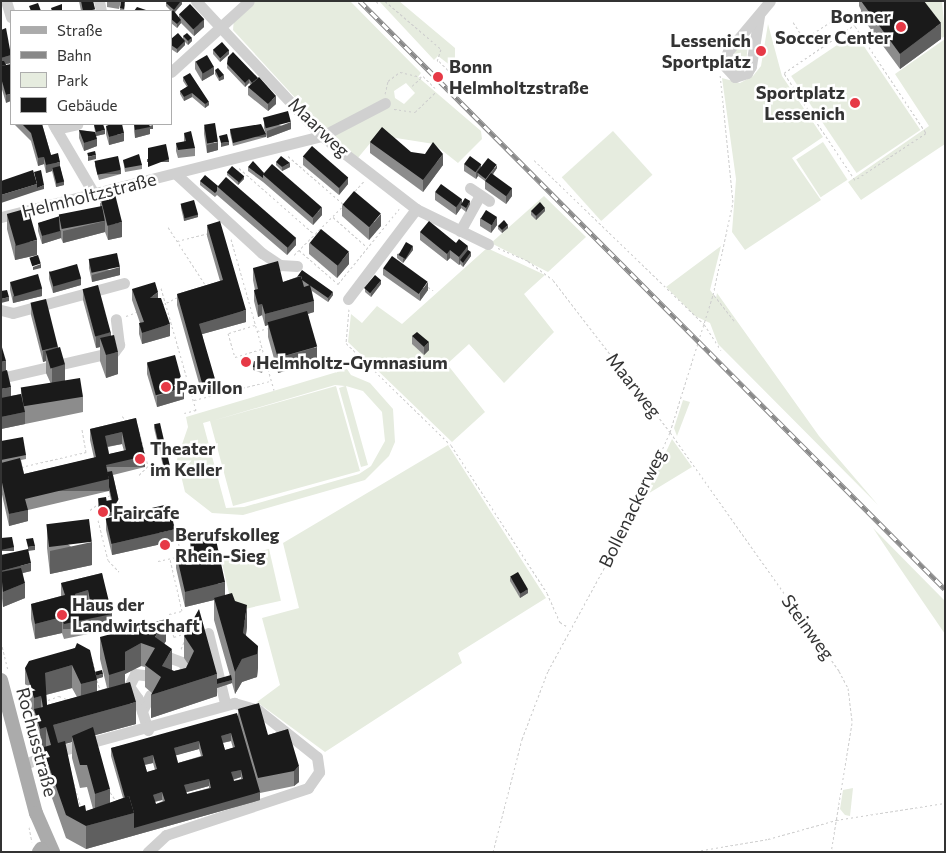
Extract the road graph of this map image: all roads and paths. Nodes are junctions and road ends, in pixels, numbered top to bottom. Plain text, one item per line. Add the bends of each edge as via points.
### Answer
1 (6, 1) edge
2 (196, 1) edge
3 (249, 1) edge
4 (376, 1) edge
5 (385, 1) edge
6 (770, 1) edge
7 (378, 3) dead end
8 (10, 14) edge
9 (758, 16) junction
10 (793, 22) dead end
11 (220, 25) junction
12 (853, 26) junction
13 (722, 64) junction
14 (172, 69) edge
15 (450, 72) dead end
16 (423, 76) junction
17 (412, 86) dead end
18 (435, 88) dead end
19 (436, 92) dead end
20 (388, 104) junction
21 (54, 126) edge
22 (322, 136) junction
23 (278, 148) junction
24 (230, 160) junction
25 (534, 160) dead end
26 (176, 174) junction
27 (370, 174) junction
28 (94, 194) junction
29 (480, 195) dead end
30 (344, 204) junction
31 (414, 211) junction
32 (1, 217) edge
33 (332, 217) junction
34 (168, 227) dead end
35 (213, 231) edge
36 (460, 231) junction
37 (313, 233) junction
38 (227, 234) dead end
39 (177, 242) junction
40 (488, 244) joint
41 (368, 248) junction
42 (297, 266) dead end
43 (124, 283) dead end
44 (425, 284) edge
45 (161, 288) dead end
46 (199, 290) edge
47 (433, 290) dead end
48 (713, 295) junction
49 (182, 296) edge
50 (348, 299) joint
51 (165, 301) junction
52 (156, 307) edge
53 (1, 310) edge
54 (136, 312) edge
55 (128, 315) dead end
56 (116, 319) dead end
57 (735, 322) dead end
58 (704, 324) junction
59 (256, 325) junction
60 (276, 325) edge
61 (257, 331) junction
62 (262, 349) junction
63 (722, 350) dead end
64 (1, 378) edge
65 (271, 380) junction
66 (274, 390) dead end
67 (193, 400) junction
68 (184, 413) dead end
69 (122, 416) dead end
70 (82, 429) dead end
71 (670, 432) junction
72 (16, 464) edge
73 (139, 475) dead end
74 (110, 495) edge
75 (90, 510) dead end
76 (165, 513) edge
77 (98, 520) dead end
78 (108, 524) edge
79 (100, 526) junction
80 (170, 558) junction
81 (158, 561) dead end
82 (119, 572) dead end
83 (169, 614) dead end
84 (200, 622) edge
85 (193, 625) junction
86 (569, 627) junction
87 (208, 633) edge
88 (186, 637) edge
89 (90, 652) edge
90 (176, 660) junction
91 (163, 667) edge
92 (152, 676) edge
93 (1, 680) edge
94 (173, 687) edge
95 (150, 695) edge
96 (102, 696) edge
97 (48, 700) edge
98 (225, 702) junction
99 (72, 706) edge
100 (142, 711) junction
101 (148, 730) junction
102 (23, 765) junction
103 (71, 770) edge
104 (108, 785) edge
105 (945, 803) edge
106 (119, 811) edge
107 (83, 814) edge
108 (836, 820) junction
109 (44, 851) edge
110 (148, 852) edge
111 (493, 852) edge
112 (691, 852) edge
113 (831, 852) edge

1 - 8 street
2 - 11 street, Maarweg
3 - 11 street
4 - 7 path
5 - 15 path via 441,49 438,61
6 - 9 street
9 - 13 street via 734,41
9 - 13 street via 747,73 735,77
10 - 12 path via 804,40 843,14
11 - 14 street
11 - 22 street, Maarweg
12 - 12 path via 784,73 854,180 926,133
13 - 48 path, Bollenackerweg via 720,99 733,202
16 - 17 path
16 - 18 path
16 - 20 path via 406,71 393,75 385,89
19 - 20 path via 415,112 402,113
20 - 22 street, Helmholtzstraße
21 - 28 street
22 - 23 street, Helmholtzstraße
22 - 27 street, Maarweg
23 - 24 street, Helmholtzstraße
23 - 30 path
24 - 26 street, Helmholtzstraße
24 - 37 path
25 - 58 path
26 - 28 street, Helmholtzstraße
26 - 42 street, Helmholtzstraße via 262,253 280,265
27 - 30 path
27 - 31 street, Maarweg
28 - 32 street, Helmholtzstraße
29 - 36 street
30 - 33 path
31 - 36 street, Maarweg
31 - 41 path via 402,205
31 - 50 street
33 - 37 path via 329,215
33 - 41 path
34 - 39 path
35 - 39 path
36 - 40 street, Maarweg
37 - 41 path via 299,250 338,284
38 - 59 path
39 - 46 path via 207,288
40 - 71 path, Maarweg via 528,261 553,280
43 - 53 street via 13,312
44 - 47 path
45 - 51 path
48 - 57 path
48 - 58 path, Bollenackerweg
49 - 51 path
50 - 86 path via 346,343 451,445 547,593 560,622
51 - 52 path
51 - 67 path
54 - 55 path
56 - 64 street via 120,345 114,352
58 - 63 path
58 - 71 path, Bollenackerweg
59 - 61 path
59 - 62 path via 228,332 235,357
60 - 61 path
61 - 62 path
62 - 65 path
65 - 66 path
65 - 67 path
67 - 68 path via 196,410
69 - 73 path via 133,428 139,427 148,466
70 - 72 path via 86,452
71 - 86 path, Bollenackerweg via 632,517
71 - 108 path, Steinweg via 848,688 852,723
74 - 75 path
76 - 80 path via 172,514 181,556
77 - 79 path
78 - 79 path
79 - 82 path via 108,560
80 - 81 path
80 - 83 path via 182,611
84 - 85 path
85 - 85 path via 172,632 174,637 195,631
86 - 111 path, Bollenackerweg via 522,739
87 - 98 street
88 - 90 path
89 - 96 path
90 - 91 street via 168,657
90 - 94 street via 186,668 188,678
92 - 100 street via 140,672 130,680
93 - 102 main road, Rochusstraße
95 - 100 street
97 - 99 path via 62,696
98 - 101 street via 207,714
98 - 110 street via 258,710 292,734 317,757 319,772 308,788 166,835
100 - 101 street
101 - 102 street via 52,753
102 - 109 main road, Rochusstraße
103 - 107 path
104 - 106 path
105 - 108 path
108 - 112 path via 768,839
108 - 113 path, Steinweg

